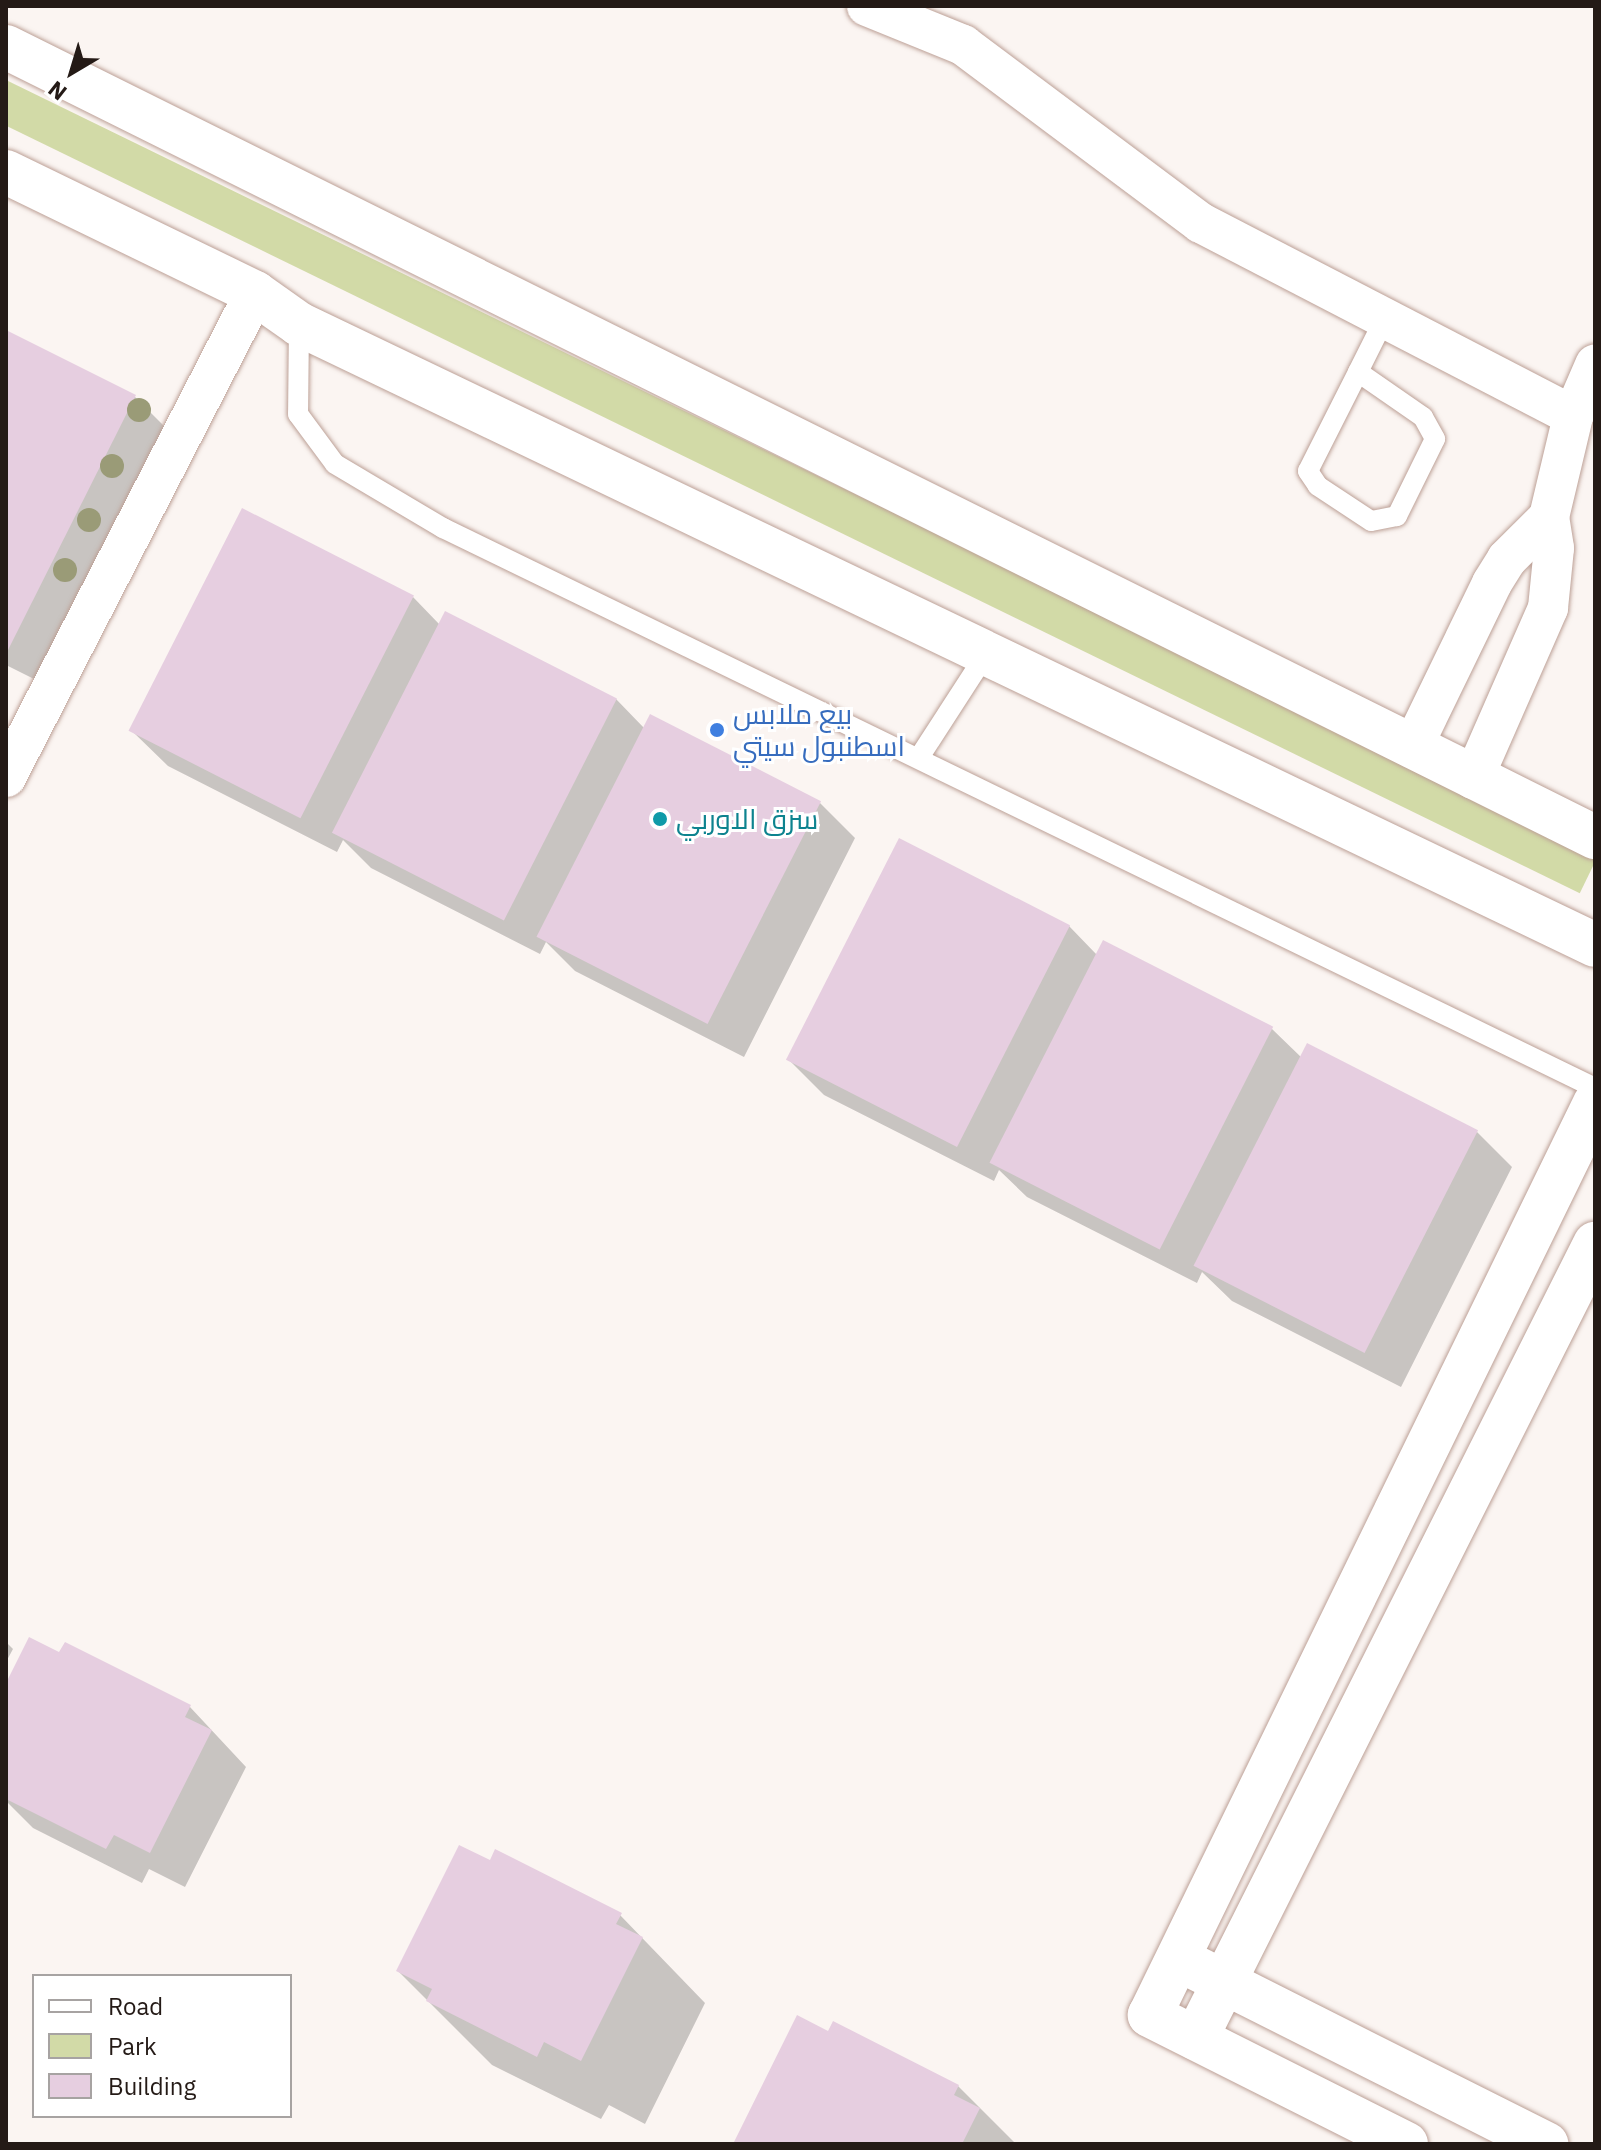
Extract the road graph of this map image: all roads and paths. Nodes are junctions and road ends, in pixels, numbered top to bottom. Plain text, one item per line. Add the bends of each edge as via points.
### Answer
1 (867, 6) edge
2 (6, 47) edge
3 (6, 172) edge
4 (255, 293) junction
5 (1384, 320) junction
6 (299, 324) junction
7 (1595, 365) edge
8 (1358, 372) junction
9 (1573, 416) junction
10 (1549, 517) junction
11 (986, 654) junction
12 (1412, 748) junction
13 (920, 756) junction
14 (6, 777) edge
15 (1473, 779) junction
16 (1595, 837) edge
17 (1595, 945) edge
18 (1595, 1088) edge
19 (1595, 1103) edge
20 (1595, 1244) edge
21 (1179, 1960) junction
22 (1225, 1982) junction
23 (1196, 2038) junction
24 (1406, 2144) edge
25 (1546, 2144) edge

1 - 5 street via 963,45 1201,223
2 - 12 main road
3 - 4 main road
4 - 6 main road
4 - 14 street
5 - 8 lane
5 - 9 street
6 - 11 main road
6 - 13 lane via 298,414 335,464 443,528
7 - 9 street
8 - 8 lane via 1308,471 1318,486 1371,521 1397,516 1435,439 1423,417
9 - 10 street
10 - 12 street via 1507,559 1492,583
10 - 15 street via 1554,548 1548,608
11 - 13 lane
11 - 17 main road
12 - 15 main road
13 - 18 lane
15 - 16 main road
19 - 21 main road
20 - 22 main road
21 - 22 main road
21 - 23 main road via 1150,2015
22 - 23 main road
22 - 25 main road
23 - 24 main road

